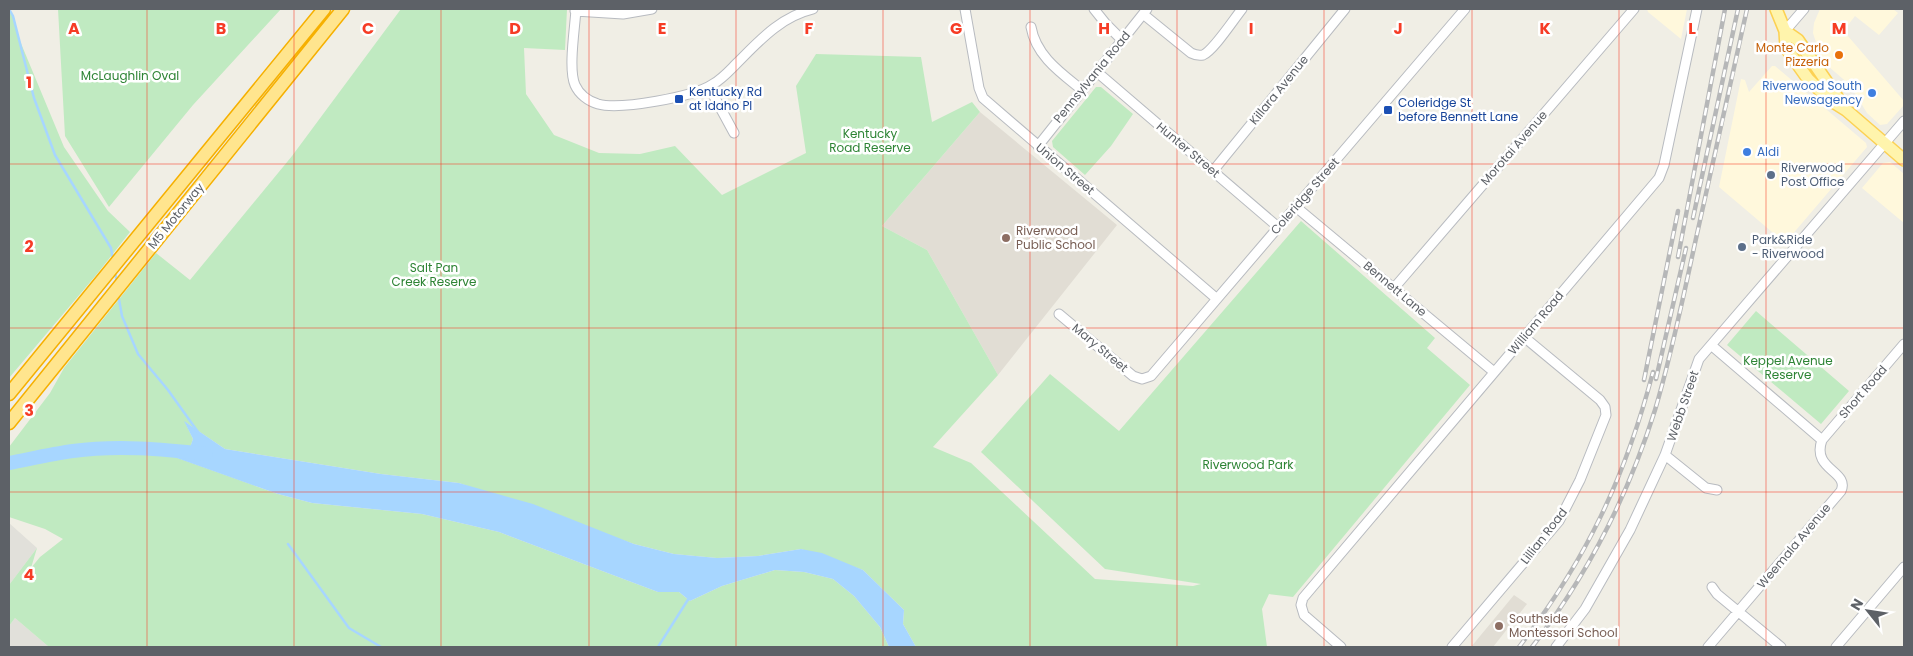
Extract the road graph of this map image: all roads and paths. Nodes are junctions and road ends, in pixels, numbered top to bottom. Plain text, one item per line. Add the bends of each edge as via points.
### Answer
1 (324, 9) edge
2 (343, 9) edge
3 (652, 9) edge
4 (812, 9) edge
5 (965, 9) edge
6 (1094, 9) edge
7 (1242, 9) edge
8 (1346, 9) edge
9 (1465, 9) edge
10 (1634, 9) edge
11 (1697, 9) edge
12 (1776, 9) edge
13 (1804, 9) edge
14 (576, 10) edge
15 (1145, 11) edge
16 (1031, 27) dead end
17 (1784, 31) junction
18 (1122, 40) junction
19 (1097, 72) junction
20 (710, 87) junction
21 (1082, 90) junction
22 (1904, 120) edge
23 (734, 134) dead end
24 (1884, 143) junction
25 (1038, 146) junction
26 (1904, 160) edge
27 (1213, 171) junction
28 (1296, 206) junction
29 (1278, 227) junction
30 (1394, 288) junction
31 (1217, 299) junction
32 (1059, 314) dead end
33 (1524, 337) junction
34 (1904, 344) edge
35 (1711, 345) junction
36 (28, 371) junction
37 (1494, 372) junction
38 (48, 374) junction
39 (1142, 379) joint
40 (9, 388) edge
41 (9, 394) edge
42 (9, 424) edge
43 (9, 430) edge
44 (1822, 440) junction
45 (1665, 455) junction
46 (1717, 490) dead end
47 (1904, 567) edge
48 (1712, 587) dead end
49 (1738, 612) junction
50 (1341, 647) edge
51 (1452, 647) edge
52 (1556, 647) edge
53 (1708, 647) edge
54 (1780, 647) edge
55 (1836, 647) edge

1 - 36 highway, M5 Motorway
2 - 38 highway, M5 Motorway
3 - 14 street via 623,14
4 - 20 street via 775,26
5 - 25 street, Union Street via 981,94 991,107
6 - 18 street
7 - 15 street via 1212,47 1198,56
8 - 27 street, Killara Avenue
9 - 28 street, Coleridge Street
10 - 30 street, Morotai Avenue
11 - 33 street, William Road via 1662,172
12 - 17 main road
13 - 17 street
14 - 20 street via 572,74 577,88 588,99 601,104 630,105
15 - 18 street, Pennsylvania Road
16 - 21 street via 1035,42 1046,59
17 - 24 main road via 1786,48 1801,72
18 - 19 street, Pennsylvania Road
19 - 21 street, Pennsylvania Road
19 - 27 street, Hunter Street
20 - 23 street
21 - 25 street, Pennsylvania Road
22 - 24 street, Webb Street
24 - 26 main road
24 - 35 street, Webb Street
25 - 31 street, Union Street
27 - 29 street, Hunter Street
28 - 29 street, Coleridge Street
28 - 30 street, Bennett Lane
29 - 31 street, Coleridge Street
30 - 37 street, Bennett Lane
31 - 39 street, Coleridge Street via 1155,372
32 - 39 street, Mary Street via 1133,376
33 - 37 street, William Road
33 - 51 street, Lillian Road via 1600,400 1606,415 1562,516
34 - 44 street, Short Road
35 - 44 street
35 - 45 street, Webb Street via 1699,359
36 - 40 highway
36 - 41 highway, M5 Motorway
37 - 50 street, William Road via 1305,595 1302,609 1306,617
38 - 42 highway, M5 Motorway
38 - 43 highway
44 - 49 street, Weemala Avenue via 1821,458 1842,480 1841,491
45 - 46 street via 1706,488
45 - 52 street, Webb Street via 1599,586
47 - 55 street
48 - 49 street
49 - 53 street, Weemala Avenue
49 - 54 street

